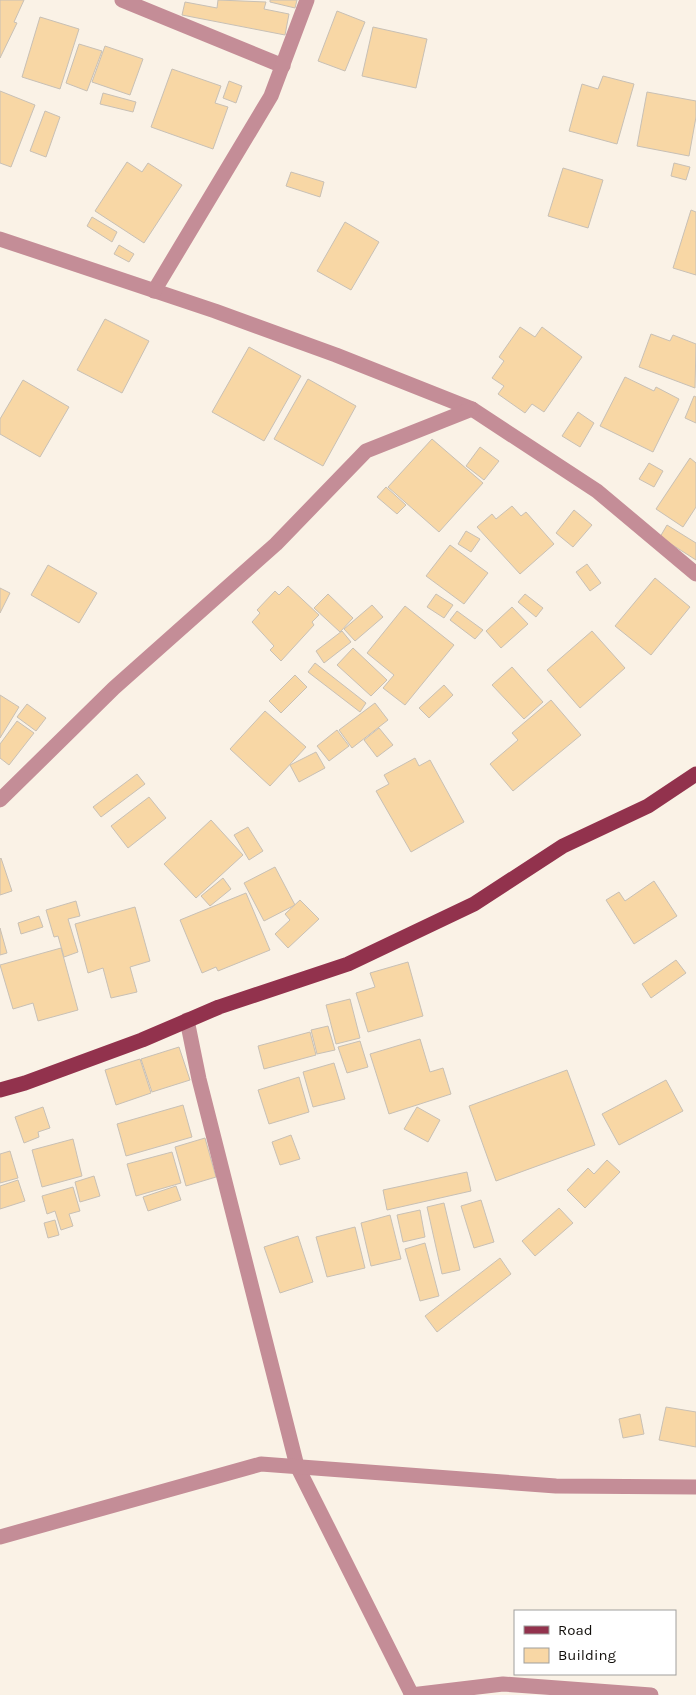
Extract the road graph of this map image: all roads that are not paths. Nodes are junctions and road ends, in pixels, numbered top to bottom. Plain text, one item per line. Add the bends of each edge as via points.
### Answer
1 (122, 0) edge
2 (307, 0) edge
3 (283, 66) junction
4 (0, 239) edge
5 (154, 291) junction
6 (472, 409) junction
7 (696, 574) edge
8 (696, 774) edge
9 (0, 800) edge
10 (186, 1020) junction
11 (0, 1090) edge
12 (297, 1466) junction
13 (696, 1486) edge
14 (0, 1537) edge
15 (411, 1695) edge
16 (651, 1695) edge

1 - 3 street
2 - 3 street
3 - 5 street via 271,96
4 - 5 street
5 - 6 street via 336,355
6 - 7 street via 596,491
6 - 9 street via 366,451 276,544 114,688
8 - 10 main road via 648,806 563,846 474,904 348,964
10 - 11 main road via 133,1043
10 - 12 street
12 - 13 street via 556,1486
12 - 14 street via 261,1464
12 - 15 street
15 - 16 street via 503,1684

